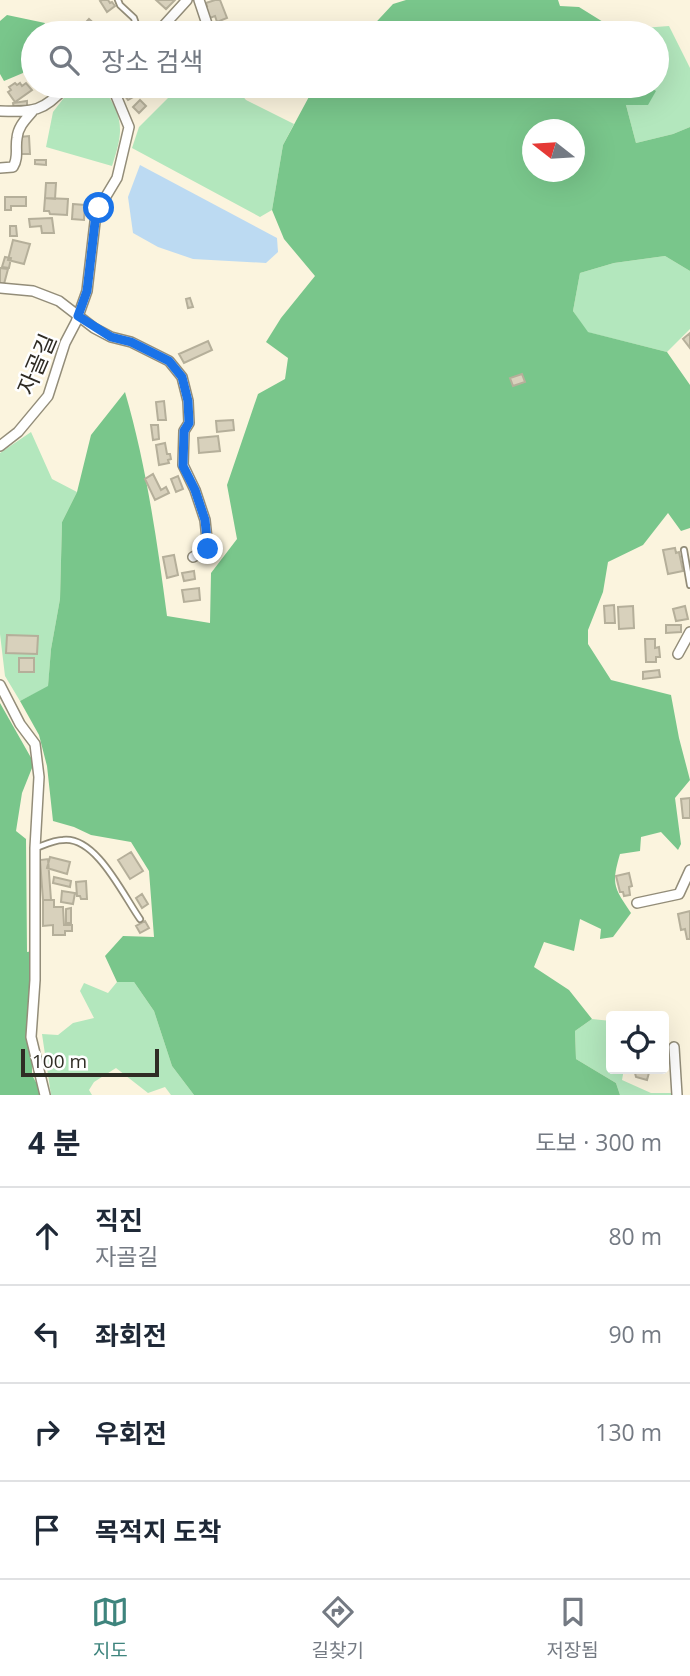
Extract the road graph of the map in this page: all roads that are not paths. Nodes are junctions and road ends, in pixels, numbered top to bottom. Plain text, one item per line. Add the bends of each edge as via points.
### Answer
1 (118, 0) edge
2 (187, 0) edge
3 (199, 0) edge
4 (135, 21) edge
5 (168, 21) edge
6 (207, 21) edge
7 (56, 98) edge
8 (116, 98) edge
9 (0, 111) edge
10 (32, 112) junction
11 (0, 168) edge
12 (0, 288) edge
13 (78, 316) junction
14 (0, 446) edge
15 (684, 550) dead end
16 (193, 557) dead end
17 (690, 585) edge
18 (690, 632) edge
19 (678, 654) dead end
20 (0, 685) edge
21 (36, 848) junction
22 (690, 870) edge
23 (637, 903) dead end
24 (140, 919) dead end
25 (674, 1047) dead end
26 (45, 1095) edge
27 (677, 1095) edge

1 - 4 lane
2 - 5 street
3 - 6 street
7 - 10 street
8 - 13 street, 자골길 via 127,118 128,135 117,178 95,222 87,291
9 - 10 street
10 - 11 street via 17,136 18,159 13,167
12 - 13 street via 33,291 59,301
13 - 14 street, 자골길 via 48,396
13 - 16 street via 111,337 169,361 182,377 189,423 184,431 183,466 205,520 208,549
15 - 17 lane
18 - 19 street
20 - 21 street via 35,744 39,777
21 - 24 lane via 62,839 81,842 96,854
21 - 26 street via 31,1037
22 - 23 street via 679,894
25 - 27 street

